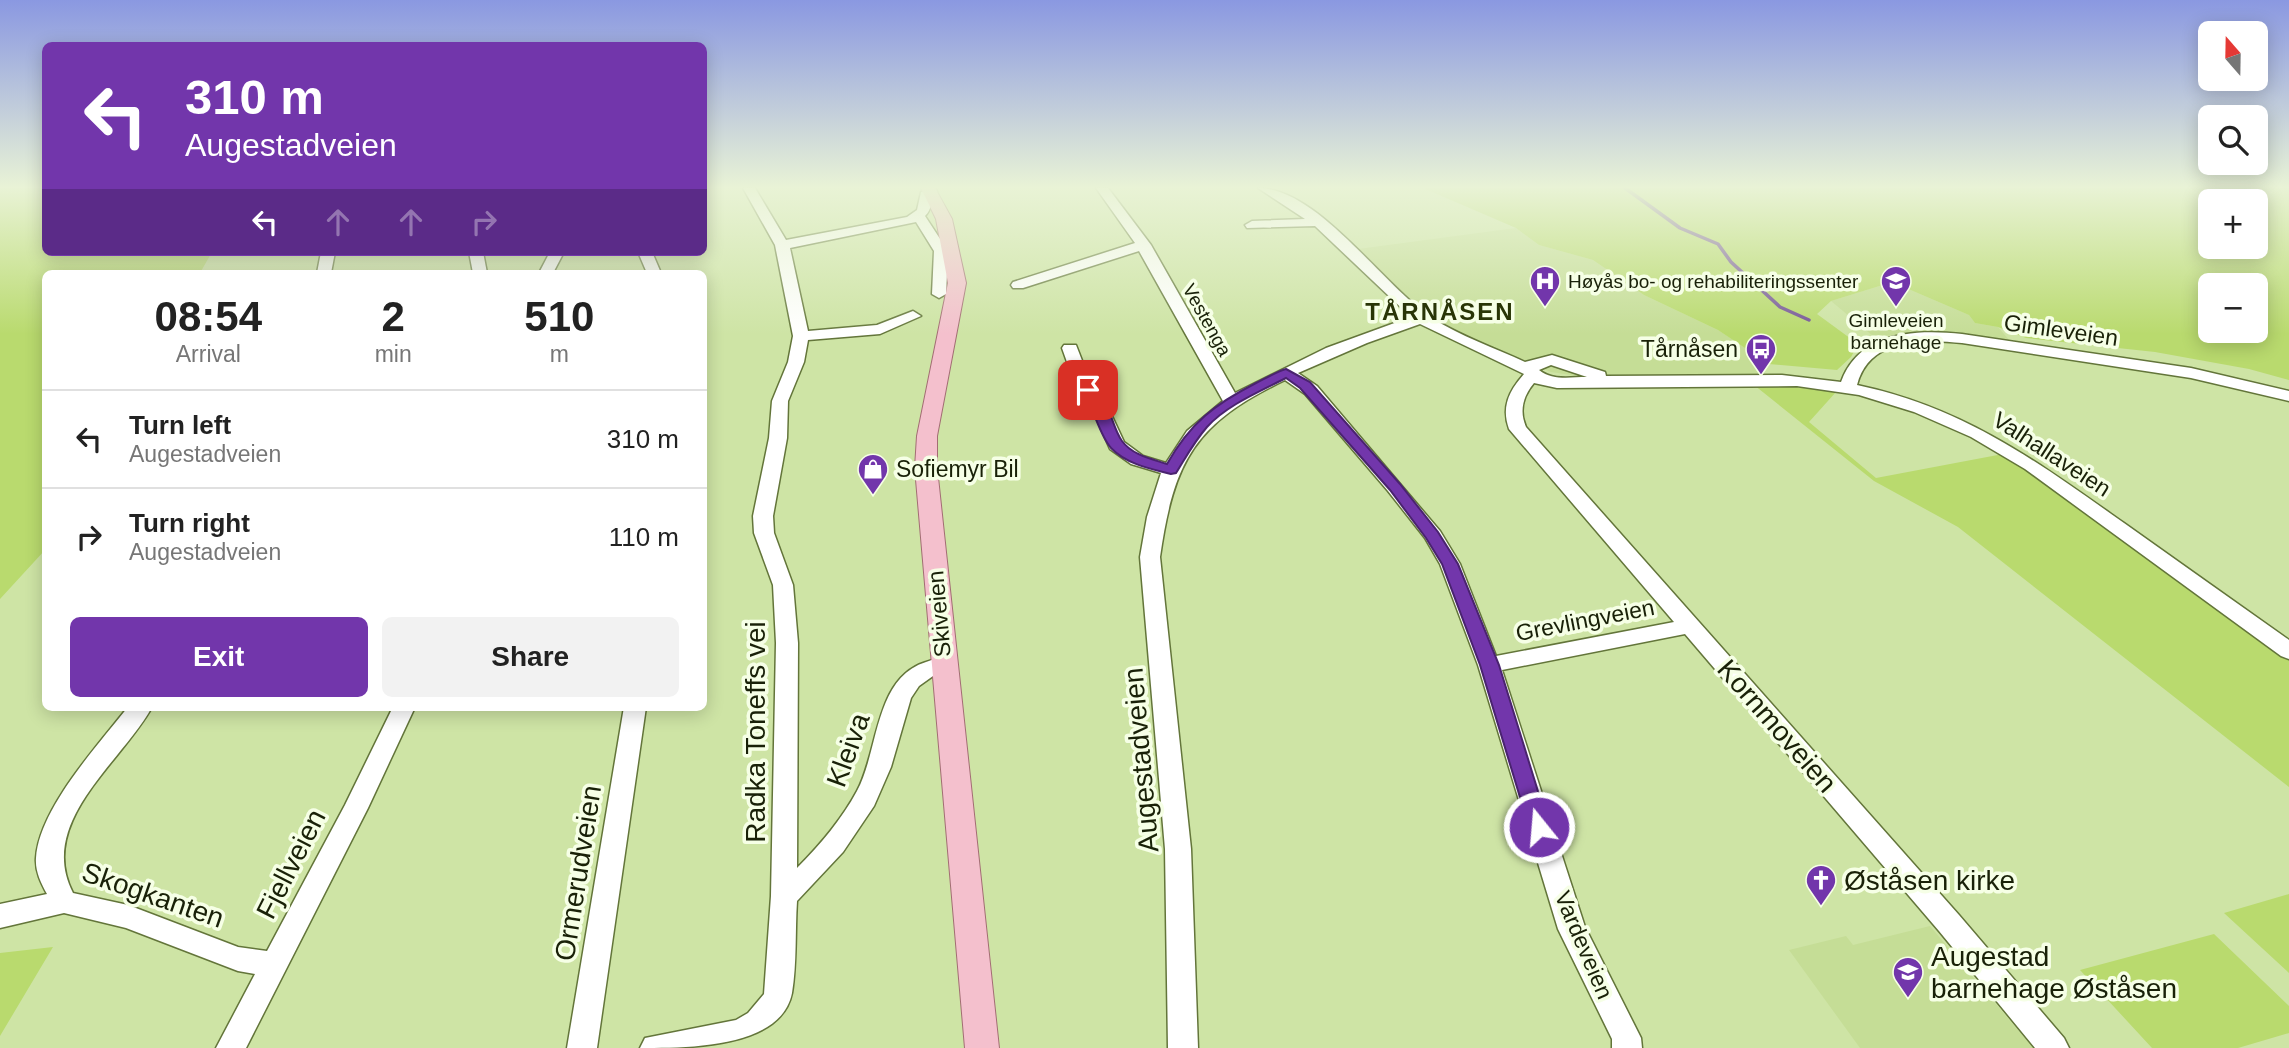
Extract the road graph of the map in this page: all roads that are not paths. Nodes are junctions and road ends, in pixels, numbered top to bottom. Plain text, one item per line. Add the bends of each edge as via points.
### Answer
1 (777, 237) edge
2 (827, 237) edge
3 (930, 237) edge
4 (948, 237) edge
5 (1139, 237) edge
6 (1335, 237) edge
7 (782, 245) junction
8 (1144, 245) junction
9 (1018, 285) dead end
10 (939, 294) dead end
11 (913, 316) dead end
12 (1422, 318) junction
13 (801, 336) junction
14 (1070, 348) dead end
15 (1534, 369) junction
16 (1286, 373) junction
17 (1563, 377) junction
18 (1848, 388) junction
19 (2289, 396) edge
20 (1516, 400) junction
21 (1232, 401) junction
22 (1171, 470) junction
23 (1690, 626) junction
24 (2289, 651) edge
25 (944, 664) junction
26 (1489, 665) junction
27 (138, 711) edge
28 (402, 711) edge
29 (634, 711) edge
30 (784, 896) junction
31 (64, 902) junction
32 (0, 916) edge
33 (274, 964) junction
34 (231, 1048) edge
35 (582, 1048) edge
36 (655, 1048) edge
37 (982, 1048) edge
38 (1183, 1048) edge
39 (1627, 1048) edge
40 (2054, 1048) edge

1 - 7 street, Radka Toneffs vei
2 - 7 street
3 - 10 street via 941,251
4 - 25 main road, Skiveien via 957,283 926,445
5 - 8 street, Vestenga
6 - 12 street
7 - 13 street, Radka Toneffs vei
8 - 9 street
8 - 21 street, Vestenga
11 - 13 street via 880,329
12 - 15 street
12 - 16 street, Augestadveien via 1366,336
13 - 30 street, Radka Toneffs vei via 780,401 763,516 786,611
14 - 22 street via 1116,445 1137,460
15 - 17 street
15 - 17 street via 1552,360
15 - 20 street
16 - 21 street, Augestadveien
16 - 26 street, Vardeveien via 1311,390 1433,536 1450,564
17 - 18 street, Valhallaveien via 1779,380
17 - 20 street
18 - 19 street, Gimleveien via 1861,361 1873,350 1900,339 1926,337 2189,371
18 - 24 street, Valhallaveien via 1930,412 2001,446
20 - 23 street, Kornmoveien via 1513,413 1518,429
21 - 22 street, Augestadveien via 1204,422
22 - 38 street, Augestadveien via 1154,517 1150,557 1178,849
23 - 26 street, Grevlingveien
23 - 40 street, Kornmoveien
25 - 30 street, Kleiva via 926,668 912,678 895,709 867,797 821,863
25 - 37 main road, Skiveien
26 - 39 street, Vardeveien via 1572,929
27 - 31 street, Skogkanten via 90,773 65,813 49,851 51,876
28 - 33 street, Fjellveien
29 - 35 street, Ormerudveien
30 - 36 street, Radka Toneffs vei via 773,1010 743,1033
31 - 32 street
31 - 33 street, Skogkanten via 128,916 238,959
33 - 34 street, Fjellveien

